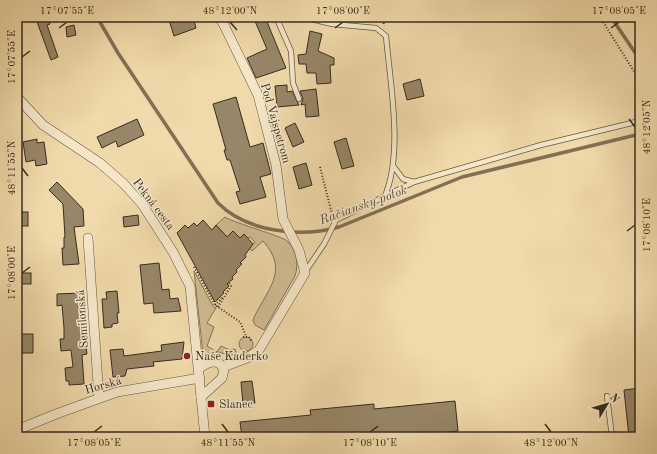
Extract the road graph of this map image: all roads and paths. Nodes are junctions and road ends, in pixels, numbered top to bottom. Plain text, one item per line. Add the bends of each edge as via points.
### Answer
1 (218, 17) edge
2 (276, 17) edge
3 (303, 17) edge
4 (600, 17) edge
5 (640, 81) edge
6 (17, 97) edge
7 (299, 99) dead end
8 (640, 121) edge
9 (320, 167) dead end
10 (394, 167) junction
11 (414, 182) junction
12 (384, 198) junction
13 (333, 223) junction
14 (88, 238) dead end
15 (194, 267) dead end
16 (305, 273) junction
17 (229, 283) dead end
18 (221, 297) dead end
19 (215, 305) junction
20 (218, 308) junction
21 (246, 336) dead end
22 (223, 367) junction
23 (200, 374) junction
24 (607, 396) dead end
25 (202, 397) junction
26 (99, 398) junction
27 (17, 430) edge
28 (205, 437) edge
29 (612, 437) edge

1 - 16 street, Pod Vajspetrom via 258,95 276,165 284,221 301,255
2 - 7 lane via 291,52 293,83
3 - 10 lane via 332,24 376,28 386,36 394,132
4 - 5 path
6 - 23 street, Pekná cesta via 43,125 100,163 123,183 155,223 190,286
8 - 11 lane via 541,145
9 - 13 path
10 - 11 lane via 403,179
10 - 12 lane
11 - 12 lane
12 - 13 lane via 340,217
13 - 16 lane via 328,238
14 - 26 street, Semilonská
15 - 19 path
16 - 22 street via 259,350 248,358
17 - 20 path via 231,286
18 - 19 path
19 - 20 path
20 - 21 path via 240,322
22 - 23 street via 214,362 204,365
22 - 25 street via 222,378
23 - 25 street, Pekná cesta
23 - 26 street, Horská
24 - 29 lane
25 - 28 street, Pekná cesta
26 - 27 street, Horská

